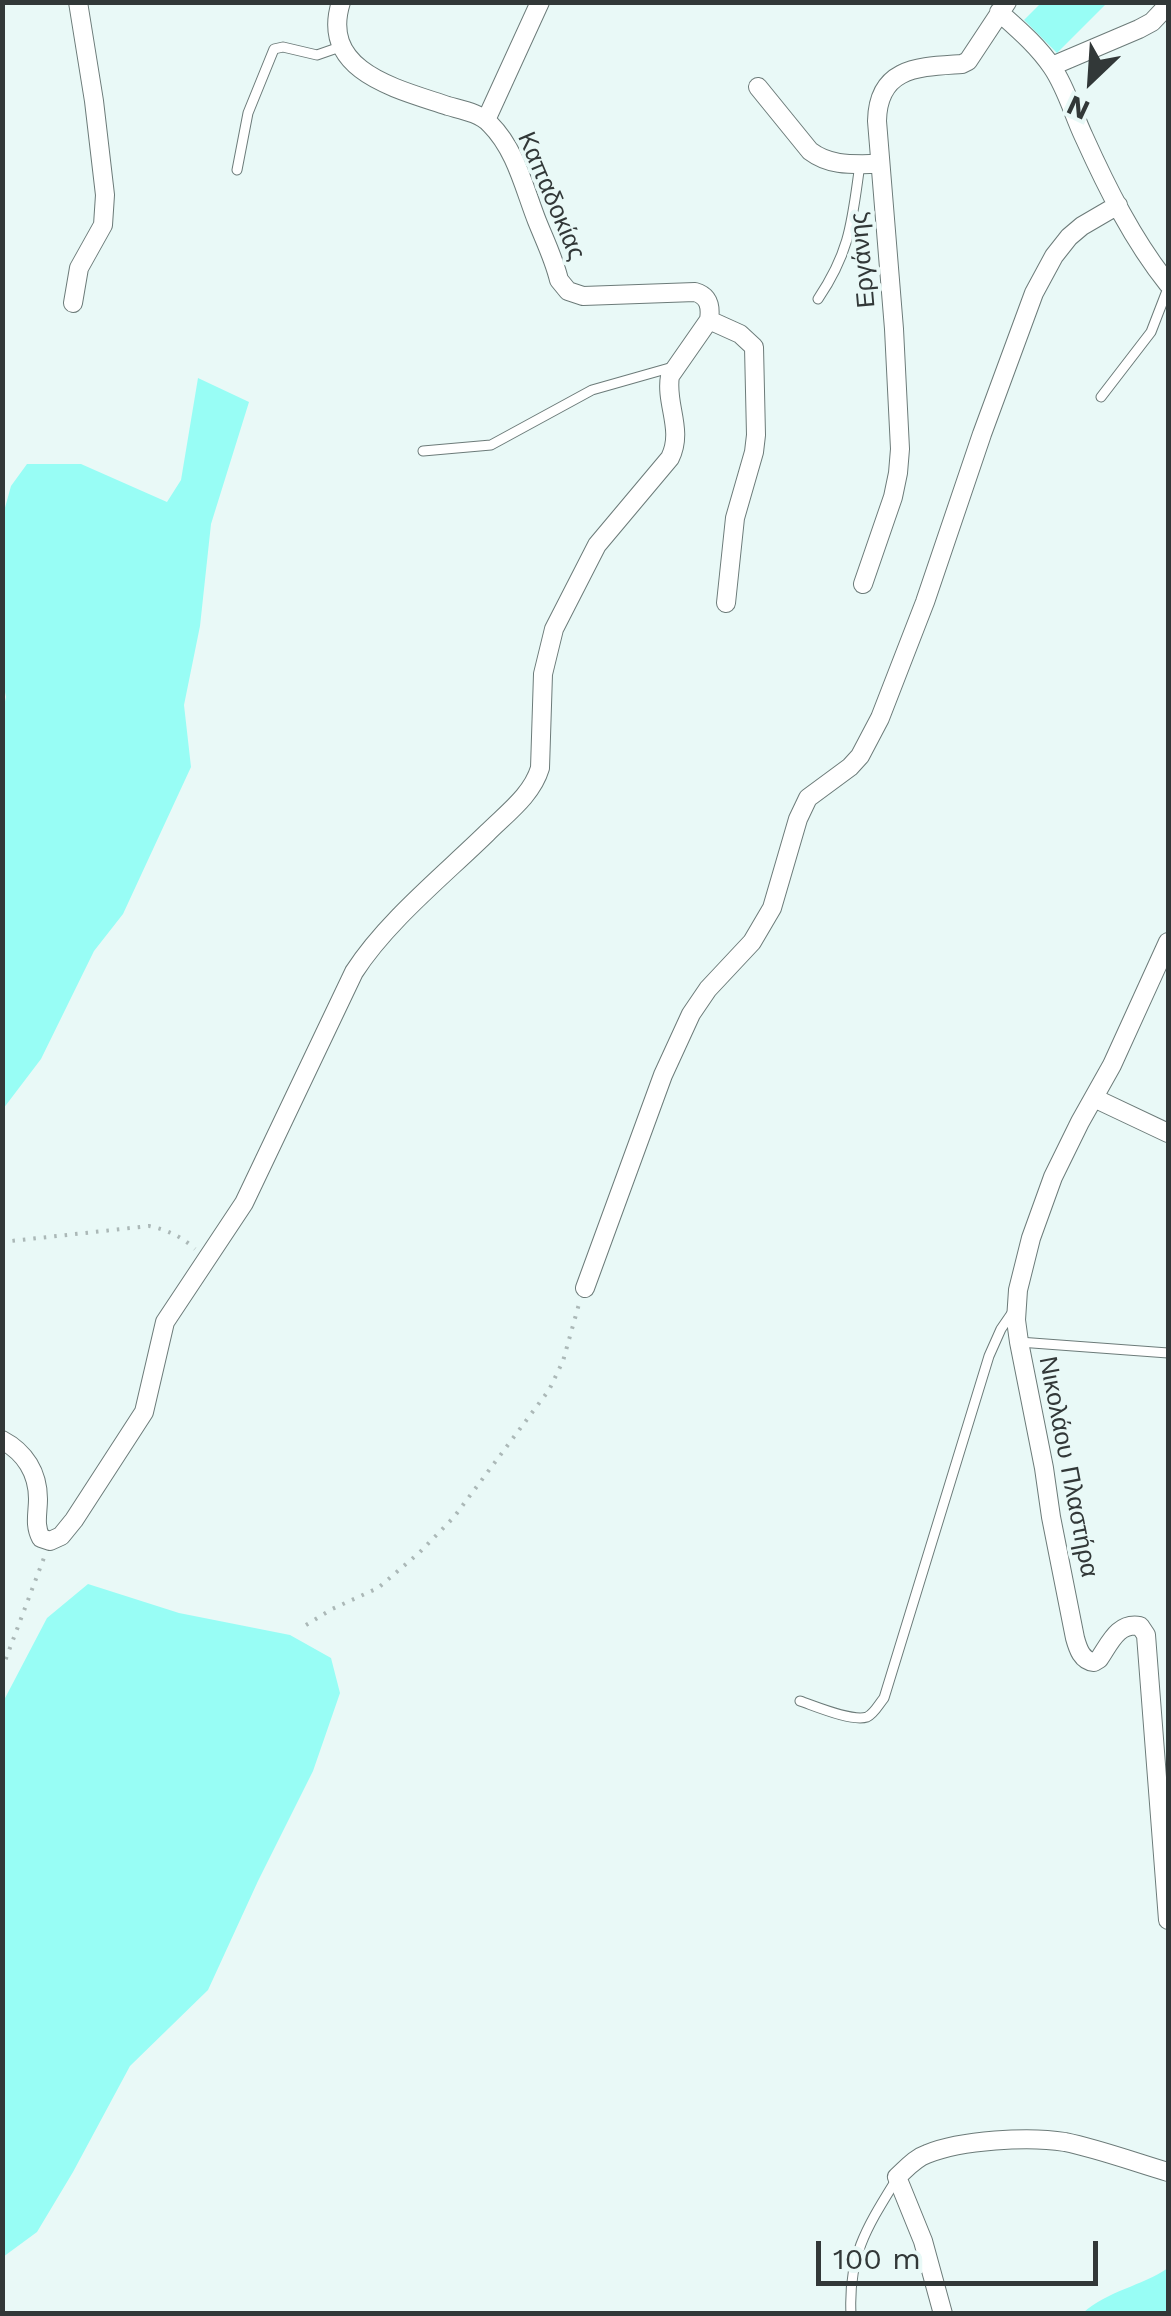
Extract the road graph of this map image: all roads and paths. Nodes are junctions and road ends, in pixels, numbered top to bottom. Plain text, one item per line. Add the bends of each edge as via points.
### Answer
1 (78, 2) edge
2 (341, 2) edge
3 (540, 2) edge
4 (1003, 7) edge
5 (1167, 10) edge
6 (340, 47) junction
7 (1052, 66) junction
8 (758, 87) dead end
9 (486, 120) junction
10 (860, 164) junction
11 (880, 164) junction
12 (237, 170) dead end
13 (1118, 205) junction
14 (1168, 286) edge
15 (818, 298) dead end
16 (73, 303) dead end
17 (709, 320) junction
18 (676, 366) junction
19 (1101, 397) dead end
20 (423, 451) dead end
21 (863, 584) dead end
22 (726, 603) dead end
23 (1168, 942) edge
24 (1094, 1098) junction
25 (1168, 1133) edge
26 (2, 1242) edge
27 (206, 1259) junction
28 (585, 1288) joint
29 (1016, 1306) junction
30 (1018, 1342) junction
31 (1168, 1353) edge
32 (2, 1440) edge
33 (50, 1542) junction
34 (306, 1624) dead end
35 (2, 1669) edge
36 (800, 1702) dead end
37 (1168, 1920) edge
38 (1168, 2172) edge
39 (897, 2177) junction
40 (851, 2314) edge
41 (943, 2314) edge

1 - 16 street via 105,194 103,225 79,268
2 - 6 street
3 - 9 street, Καπαδοκίας
4 - 7 street
4 - 11 street, Εργάνης via 968,61 912,69 889,83 877,112
5 - 7 street via 1140,29
6 - 9 street via 391,86
6 - 12 lane via 316,56 274,49 248,113
7 - 13 street
8 - 10 street via 819,158
9 - 17 street, Καπαδοκίας via 514,159 564,289 583,296 695,292 708,301
10 - 11 street
10 - 15 lane via 847,245
11 - 21 street, Εργάνης via 900,449 893,496
13 - 14 street
13 - 28 street via 1069,237 1034,292 880,718 850,767 808,798 772,908 692,1014
14 - 19 lane via 1151,332
17 - 18 street
17 - 22 street via 754,347 756,434 735,518
18 - 20 lane via 592,390 492,445
18 - 27 street via 668,385 676,432 670,458 597,546 554,628 543,674 536,780 365,955 244,1203
23 - 24 street, Νικολάου Πλαστήρα
24 - 25 street
24 - 29 street, Νικολάου Πλαστήρα via 1040,1208
26 - 27 path via 149,1226 184,1239
27 - 33 street via 165,1322 136,1426 66,1530
28 - 34 path via 550,1390 454,1517 378,1588
29 - 30 street, Νικολάου Πλαστήρα
29 - 36 lane via 989,1356 884,1698 867,1717 854,1718
30 - 31 lane
30 - 37 street, Νικολάου Πλαστήρα via 1080,1651 1094,1662 1126,1626 1137,1624 1145,1632
32 - 33 street via 32,1469 36,1527
33 - 35 path
38 - 39 street via 1066,2142 1007,2140 924,2154
39 - 40 lane via 854,2260
39 - 41 street

